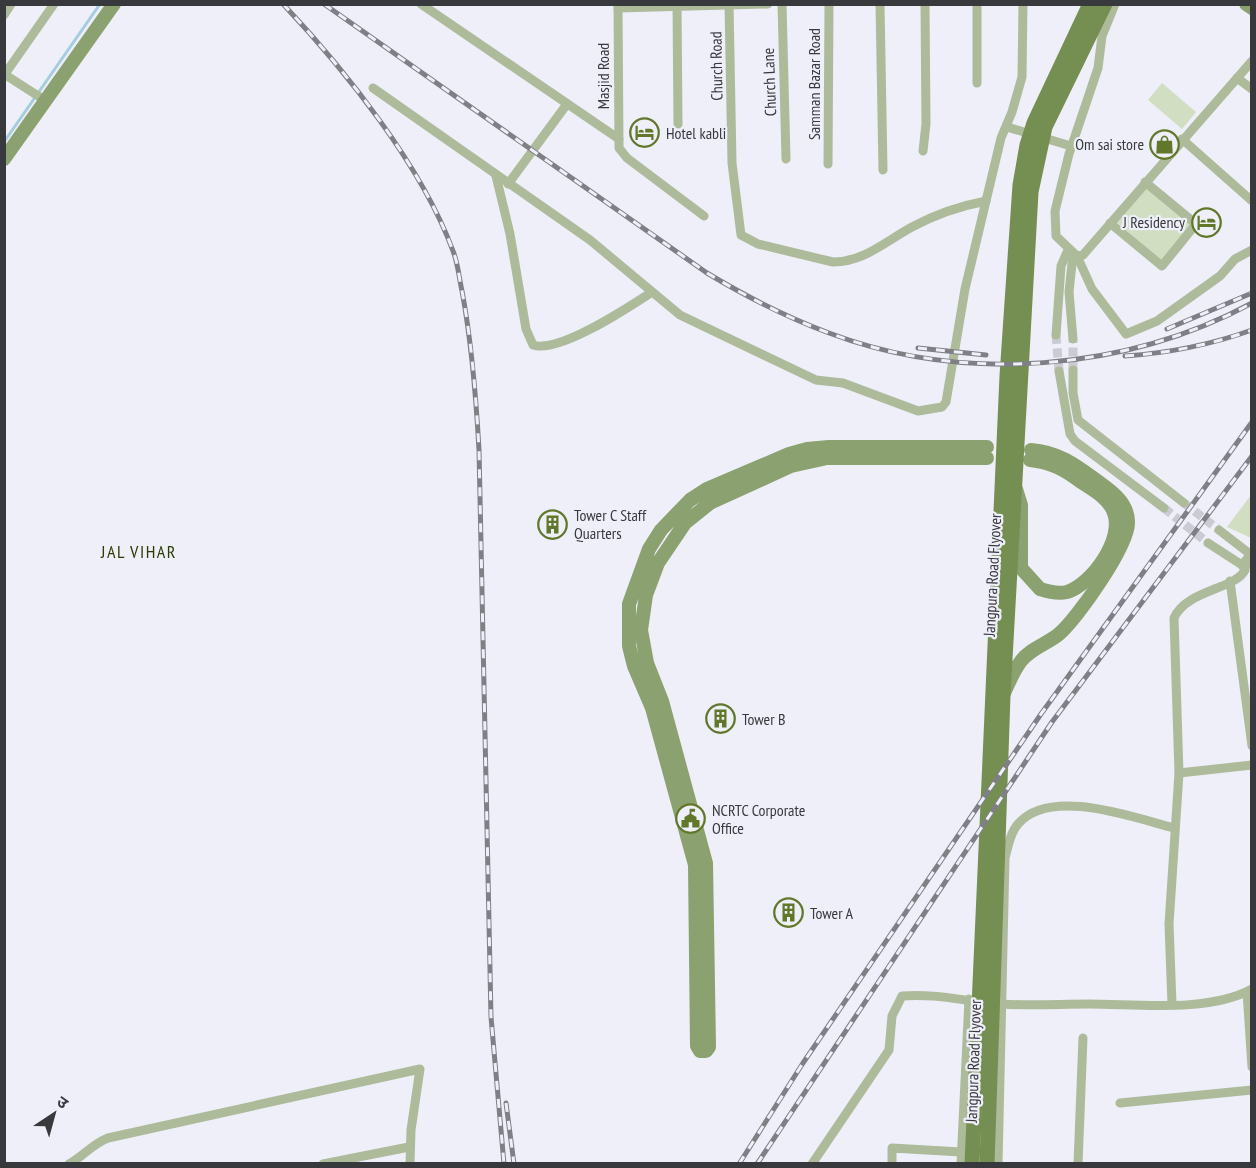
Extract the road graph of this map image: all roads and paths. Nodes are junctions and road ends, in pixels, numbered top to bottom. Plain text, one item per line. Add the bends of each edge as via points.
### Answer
1 (11, 4) edge
2 (54, 4) edge
3 (114, 4) edge
4 (421, 4) edge
5 (768, 4) edge
6 (782, 4) edge
7 (829, 4) edge
8 (880, 4) edge
9 (925, 4) edge
10 (977, 4) edge
11 (1023, 4) edge
12 (1246, 4) edge
13 (729, 5) edge
14 (618, 6) edge
15 (677, 6) edge
16 (1103, 6) edge
17 (1251, 8) edge
18 (4, 15) edge
19 (1251, 62) edge
20 (5, 74) edge
21 (1237, 78) junction
22 (977, 83) dead end
23 (373, 88) dead end
24 (1251, 88) edge
25 (40, 97) junction
26 (567, 105) junction
27 (678, 124) dead end
28 (1006, 127) junction
29 (1182, 139) junction
30 (619, 144) junction
31 (1071, 146) junction
32 (923, 151) dead end
33 (4, 159) edge
34 (786, 159) dead end
35 (828, 164) dead end
36 (883, 170) dead end
37 (496, 176) junction
38 (1146, 182) junction
39 (508, 184) junction
40 (986, 201) junction
41 (1251, 201) edge
42 (704, 216) dead end
43 (1110, 223) junction
44 (1251, 250) edge
45 (1073, 253) junction
46 (652, 292) junction
47 (1056, 335) tunnel mouth
48 (1073, 339) tunnel mouth
49 (1073, 370) tunnel mouth
50 (1059, 371) tunnel mouth
51 (987, 452) joint
52 (1031, 455) dead end
53 (1014, 484) junction
54 (1184, 503) tunnel mouth
55 (1164, 508) tunnel mouth
56 (1121, 513) junction
57 (1219, 530) tunnel mouth
58 (1208, 543) tunnel mouth
59 (1249, 559) edge
60 (1230, 581) junction
61 (1247, 669) edge
62 (1003, 695) junction
63 (1251, 746) edge
64 (1251, 765) edge
65 (1179, 773) junction
66 (1174, 828) junction
67 (1249, 991) edge
68 (969, 999) junction
69 (1001, 1004) junction
70 (1172, 1004) junction
71 (1083, 1038) dead end
72 (1251, 1067) edge
73 (1251, 1090) edge
74 (1120, 1103) dead end
75 (409, 1147) junction
76 (967, 1158) edge
77 (69, 1164) edge
78 (323, 1164) edge
79 (410, 1164) edge
80 (812, 1164) edge
81 (892, 1164) edge
82 (961, 1164) edge
83 (987, 1164) edge
84 (998, 1164) edge
85 (1078, 1164) edge

1 - 18 street
2 - 20 street
3 - 25 main road
4 - 26 street
5 - 13 street
6 - 34 street, Church Lane
7 - 35 street, Samman Bazar Road
8 - 36 street
9 - 32 street
10 - 22 street
11 - 28 street via 1022,77
12 - 17 main road
13 - 15 street
13 - 40 street, Church Road via 732,163 741,235 758,244 845,262 864,256 955,207
14 - 15 street
14 - 30 street, Masjid Road
15 - 27 street
16 - 31 street via 1103,49
16 - 53 main road, Jangpura Road Flyover via 1055,104 1038,149 1031,192
16 - 76 main road, Jangpura Road Flyover via 1034,123 1020,184
19 - 21 street
20 - 25 street
21 - 24 street
21 - 29 street
23 - 37 street
25 - 33 main road
26 - 30 street
26 - 39 street
28 - 31 street
28 - 40 street
29 - 38 street
29 - 41 street
30 - 42 street via 627,158
31 - 45 street via 1054,229
37 - 39 street
37 - 46 street via 526,330 533,345 545,346 577,335
38 - 43 street
38 - 43 street via 1196,224 1162,266
39 - 46 street via 590,240
40 - 46 street via 965,289 948,394 942,407 918,411 843,383 816,380 680,315
43 - 45 street via 1083,255
44 - 45 street via 1157,321 1126,334 1092,289
45 - 47 street via 1061,266
45 - 48 street via 1069,292
49 - 54 street via 1078,420
50 - 55 street via 1070,434 1075,441
51 - 51 main road via 827,458 791,466 703,508 674,537 658,563 646,595 641,630 647,663 662,701 706,863 709,1047 700,1051 695,865 652,708 629,646 629,604 640,568 661,530 690,500 789,454 829,447
52 - 56 main road via 1067,472
53 - 56 main road via 1021,505 1021,568 1040,589 1066,592 1089,577 1110,546
53 - 62 main road, Jangpura Road Flyover
56 - 62 main road via 1128,532 1119,553 1060,633 1021,661
57 - 59 street
58 - 59 street
59 - 60 street via 1245,573
60 - 61 street
60 - 65 street via 1180,607 1174,618
61 - 63 street
62 - 83 main road, Jangpura Road Flyover
64 - 65 street
65 - 66 street
66 - 69 street via 1077,806 1048,808 1019,823 1005,858
66 - 70 street via 1168,944
67 - 70 street via 1204,1003
67 - 72 street
68 - 69 street
68 - 76 street
68 - 80 street via 902,996 892,1016 889,1050
69 - 70 street
69 - 84 street
71 - 85 street
73 - 74 street
75 - 77 street via 420,1069 108,1138
75 - 78 street
75 - 79 street
76 - 81 street via 892,1148
76 - 82 street

